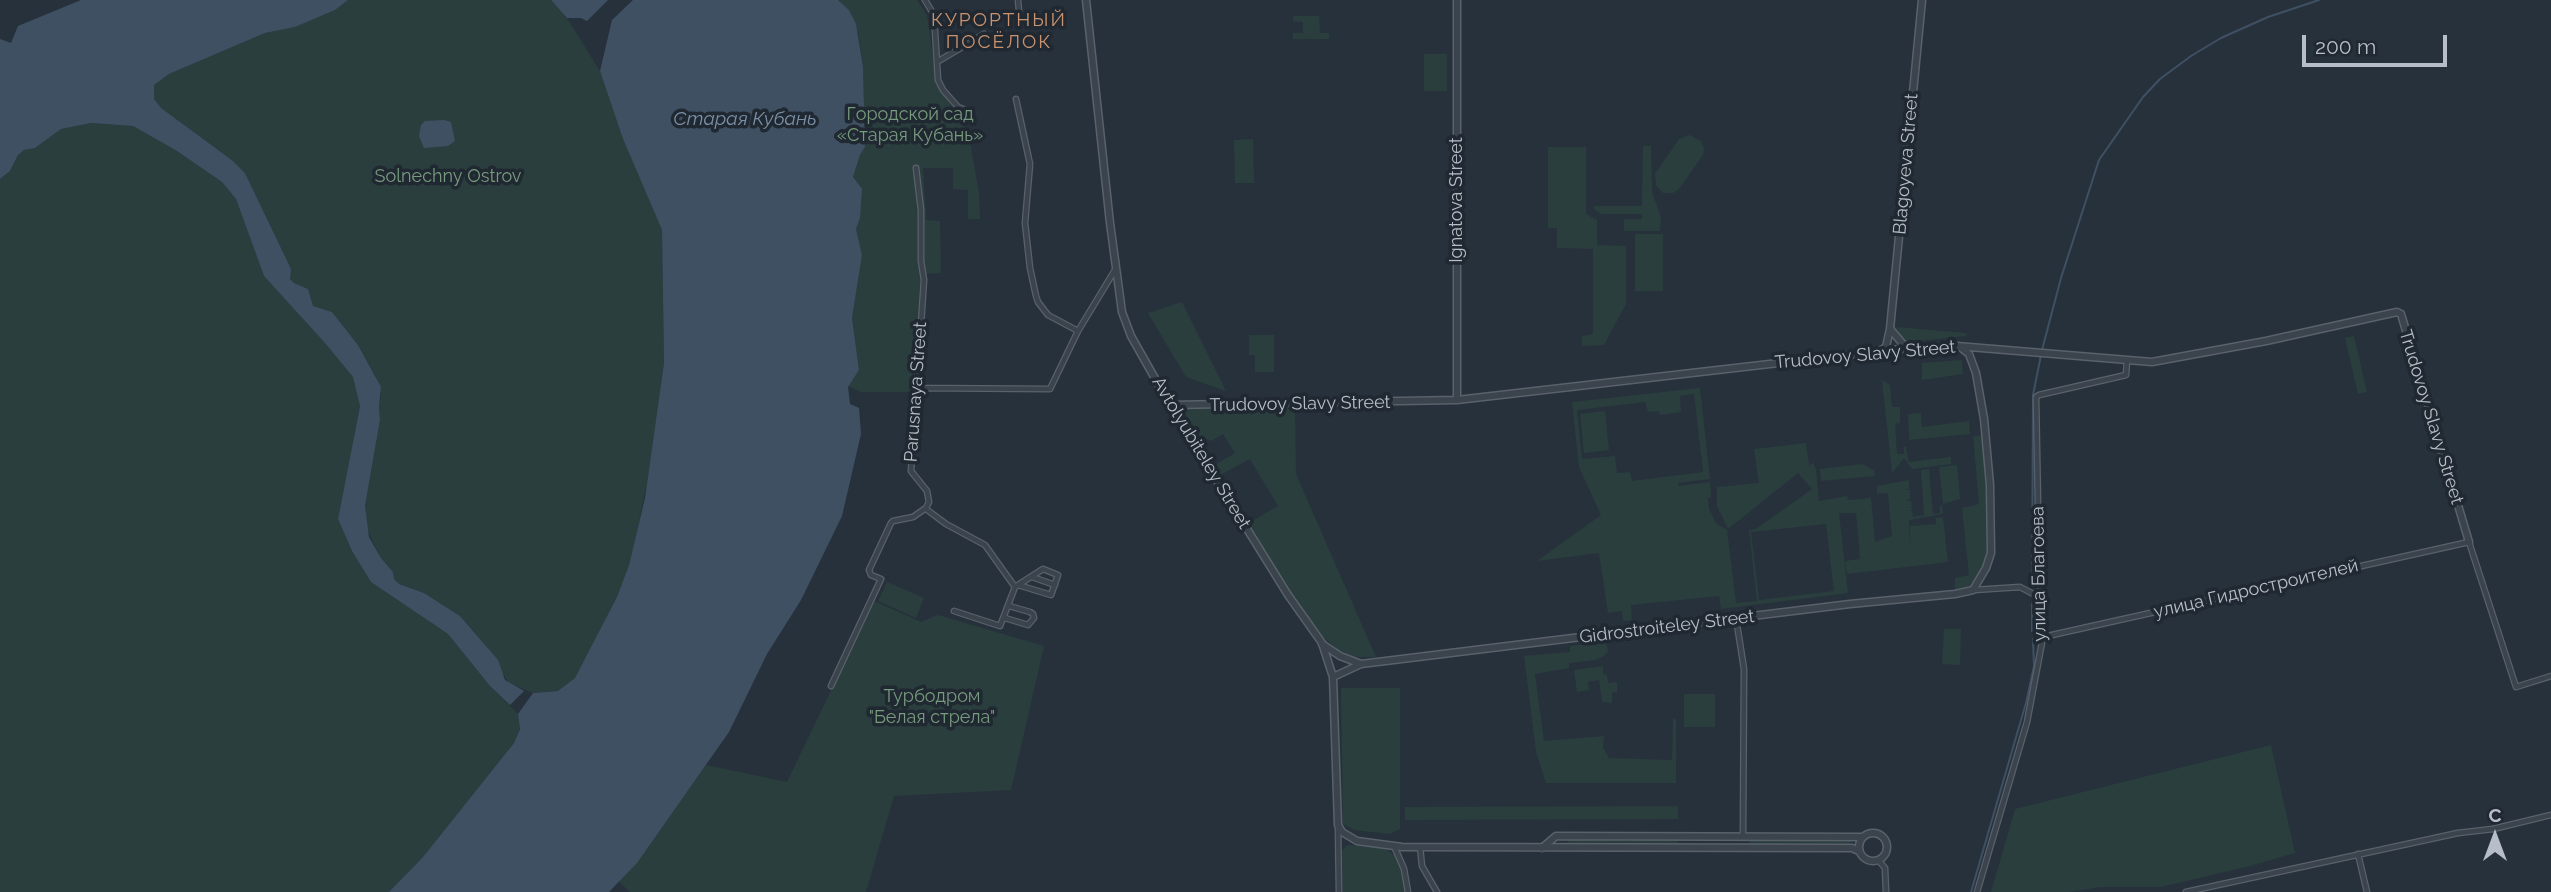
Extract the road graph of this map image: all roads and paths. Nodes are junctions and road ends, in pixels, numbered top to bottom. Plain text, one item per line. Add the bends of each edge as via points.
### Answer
1 (925, 0) edge
2 (1018, 0) edge
3 (1086, 0) edge
4 (1457, 0) edge
5 (1922, 0) edge
6 (1019, 11) dead end
7 (984, 34) dead end
8 (937, 62) junction
9 (1016, 99) dead end
10 (966, 110) dead end
11 (916, 168) dead end
12 (1116, 269) junction
13 (1890, 329) junction
14 (1078, 331) junction
15 (1957, 346) junction
16 (1919, 348) junction
17 (1873, 352) junction
18 (2127, 360) junction
19 (915, 388) junction
20 (1457, 400) junction
21 (1170, 405) junction
22 (926, 509) junction
23 (2469, 542) junction
24 (1031, 577) junction
25 (1055, 585) junction
26 (1016, 586) junction
27 (1973, 590) junction
28 (2040, 597) junction
29 (1009, 606) junction
30 (954, 611) dead end
31 (1005, 618) junction
32 (1736, 618) junction
33 (2043, 637) junction
34 (1322, 643) junction
35 (1361, 664) junction
36 (2551, 676) edge
37 (1334, 677) junction
38 (831, 686) dead end
39 (2551, 815) edge
40 (1338, 825) junction
41 (1570, 836) junction
42 (1744, 836) junction
43 (1863, 837) junction
44 (1394, 846) junction
45 (1420, 847) junction
46 (1542, 848) junction
47 (1570, 848) junction
48 (1740, 849) junction
49 (1749, 849) junction
50 (1859, 851) junction
51 (2358, 854) junction
52 (1879, 861) junction
53 (1339, 892) edge
54 (1408, 892) edge
55 (1437, 892) edge
56 (1886, 892) edge
57 (1977, 892) edge
58 (2186, 892) edge
59 (2367, 892) edge

1 - 8 street via 934,15
2 - 6 street
3 - 12 street, Avtolyubiteley Street
4 - 20 street, Ignatova Street
5 - 13 street, Blagoyeva Street
7 - 8 street
8 - 10 street via 943,90
9 - 14 street via 1030,164 1026,223 1036,296 1048,315
11 - 19 street, Parusnaya Street via 924,280
12 - 14 street
12 - 21 street, Avtolyubiteley Street via 1122,312 1131,336
13 - 16 street via 1903,344
13 - 17 street via 1886,347
14 - 19 street via 1050,389
15 - 16 street, Trudovoy Slavy Street
15 - 18 street, Trudovoy Slavy Street
15 - 27 street via 1969,354 1976,373 1990,485 1991,553
16 - 17 street, Trudovoy Slavy Street
17 - 20 street, Trudovoy Slavy Street
18 - 23 street, Trudovoy Slavy Street via 2168,360 2399,312
18 - 28 street, улица Благоева via 2126,375 2037,396
19 - 22 street, Parusnaya Street via 911,471 926,491
20 - 21 street, Trudovoy Slavy Street
21 - 34 street, Avtolyubiteley Street
22 - 26 street via 985,545
22 - 38 street via 891,523 869,569 881,579
23 - 33 street, улица Гидростроителей
23 - 36 street via 2516,687
24 - 25 street
24 - 25 street via 1043,569 1055,572
24 - 26 street
25 - 26 street via 1051,596
26 - 29 street
27 - 28 street via 2020,587
27 - 32 street, Gidrostroiteley Street
28 - 33 street, улица Благоева
29 - 31 street
29 - 31 street via 1030,612 1034,618 1028,625
30 - 31 street via 1000,626
32 - 35 street, Gidrostroiteley Street
32 - 42 street via 1744,669
33 - 57 street, улица Благоева via 2027,722
34 - 35 street
34 - 37 street, Avtolyubiteley Street
35 - 37 street, Gidrostroiteley Street
37 - 40 street, Avtolyubiteley Street
39 - 51 street
40 - 44 street via 1348,838
40 - 53 street, Avtolyubiteley Street
41 - 42 street
41 - 46 street via 1556,836
41 - 47 street via 1566,840
42 - 43 street
42 - 48 street
42 - 49 street
43 - 50 street
43 - 52 street via 1874,833 1885,839 1887,851
44 - 45 street
44 - 54 street
45 - 46 street
45 - 55 street via 1422,866
46 - 47 street
47 - 48 street
48 - 49 street
49 - 50 street
50 - 52 street via 1868,861
51 - 58 street
51 - 59 street
52 - 56 street via 1885,868

